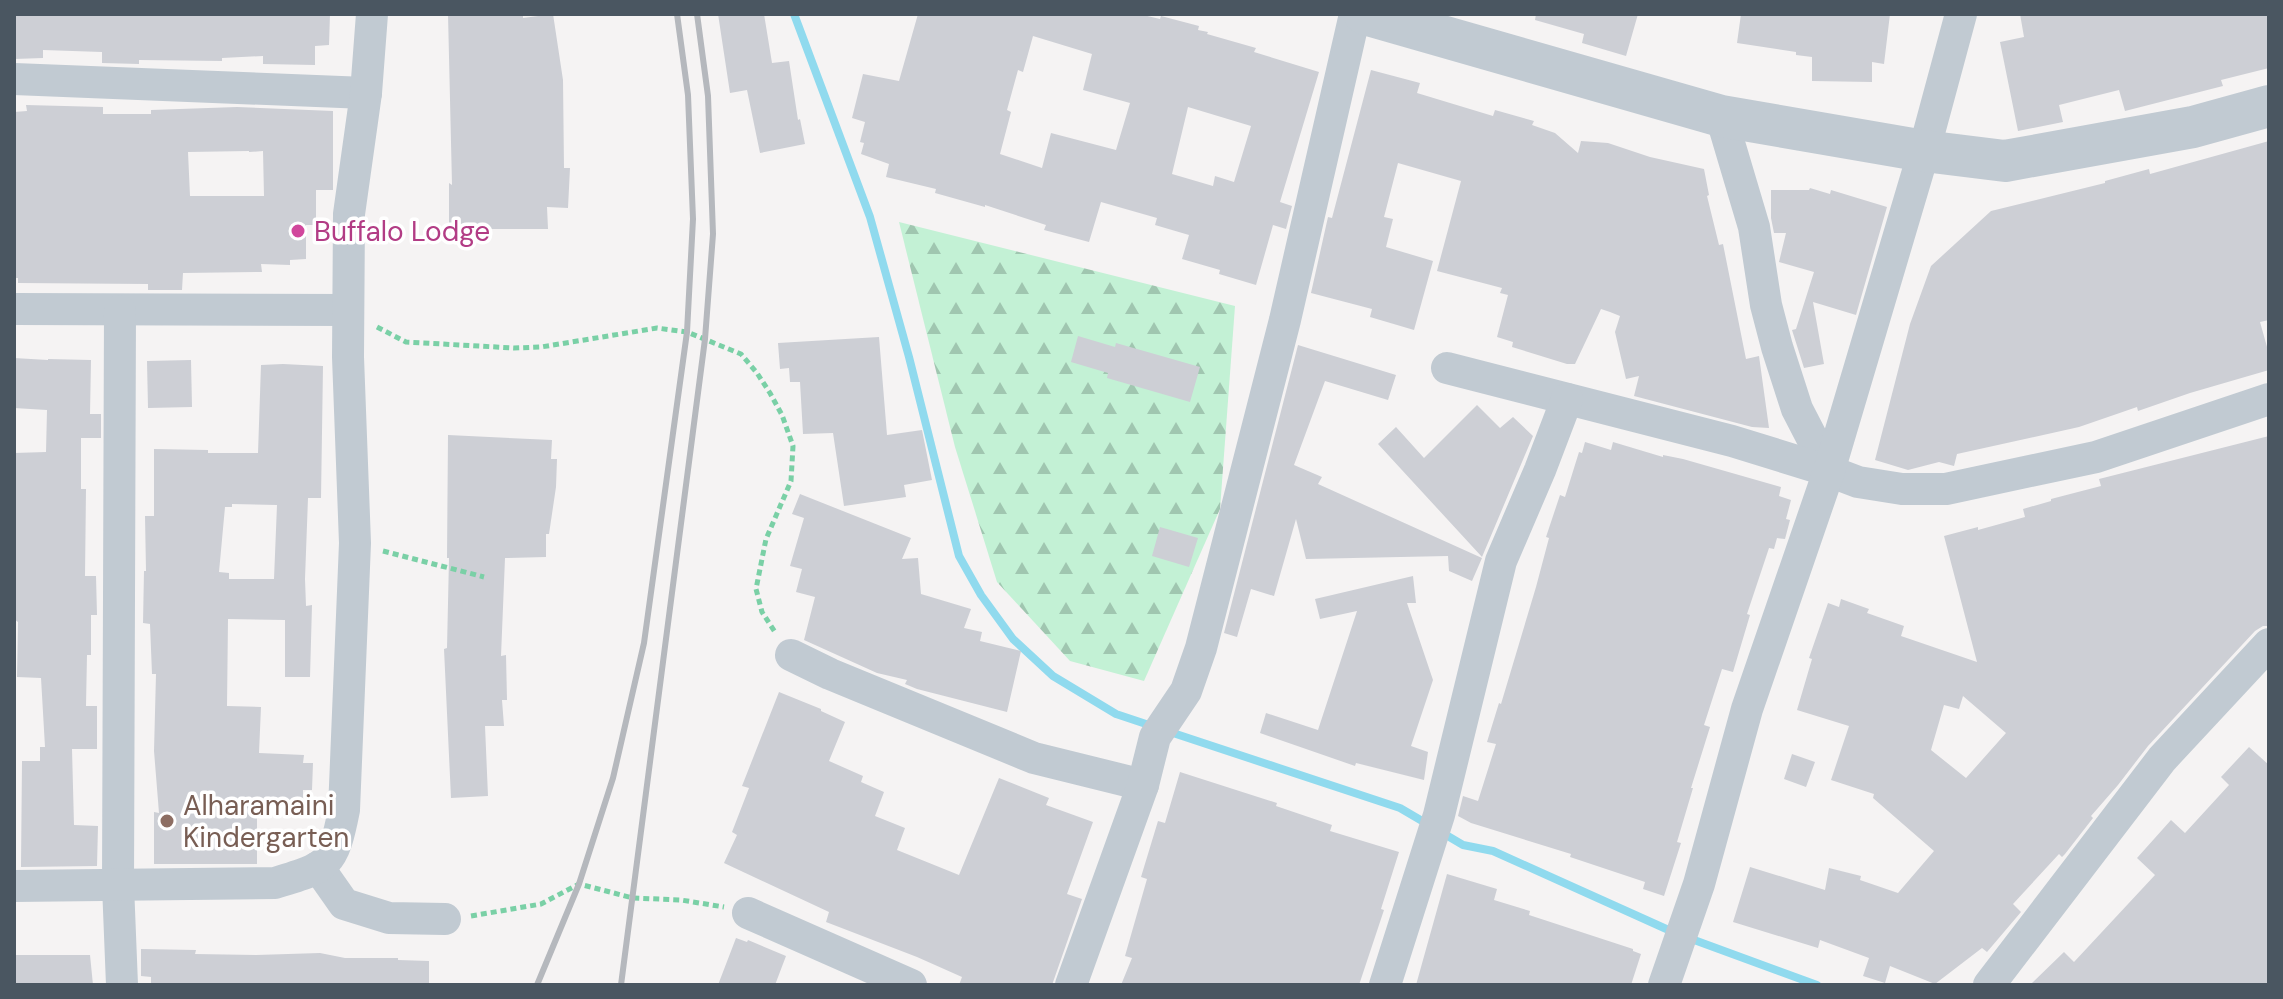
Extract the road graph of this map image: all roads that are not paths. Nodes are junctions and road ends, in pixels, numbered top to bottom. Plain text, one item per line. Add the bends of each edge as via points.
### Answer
1 (372, 14) edge
2 (1355, 14) edge
3 (1365, 14) edge
4 (1961, 14) edge
5 (14, 79) edge
6 (366, 93) junction
7 (2269, 106) edge
8 (1721, 116) junction
9 (1924, 151) junction
10 (14, 309) edge
11 (348, 310) junction
12 (120, 311) junction
13 (1447, 368) dead end
14 (1567, 399) junction
15 (2269, 399) edge
16 (1829, 471) junction
17 (2269, 644) edge
18 (791, 655) road end
19 (1143, 785) junction
20 (318, 867) junction
21 (118, 885) junction
22 (14, 886) edge
23 (748, 913) road end
24 (445, 919) road end
25 (122, 985) edge
26 (911, 985) edge
27 (1071, 985) edge
28 (1385, 985) edge
29 (1664, 985) edge
30 (1989, 985) edge

1 - 6 street
2 - 19 street via 1285,320 1201,648 1186,691 1155,737
3 - 8 street
4 - 9 street
5 - 6 street
6 - 11 street via 349,214
7 - 9 street via 2193,127 2005,161
8 - 9 street
8 - 16 street via 1754,227 1777,347 1797,409
9 - 16 street
10 - 12 street
11 - 12 street
11 - 20 street via 355,543 344,810 338,840 326,863
12 - 21 street
13 - 14 street
14 - 16 street
14 - 28 street via 1501,561 1435,828
15 - 16 street via 2096,457 1946,489 1873,485
16 - 29 street via 1747,709 1699,884
17 - 30 street via 2162,759
18 - 19 street via 1034,758
19 - 27 street
20 - 21 street via 275,883
20 - 24 street via 344,904 389,918
21 - 22 street
21 - 25 street
23 - 26 street

